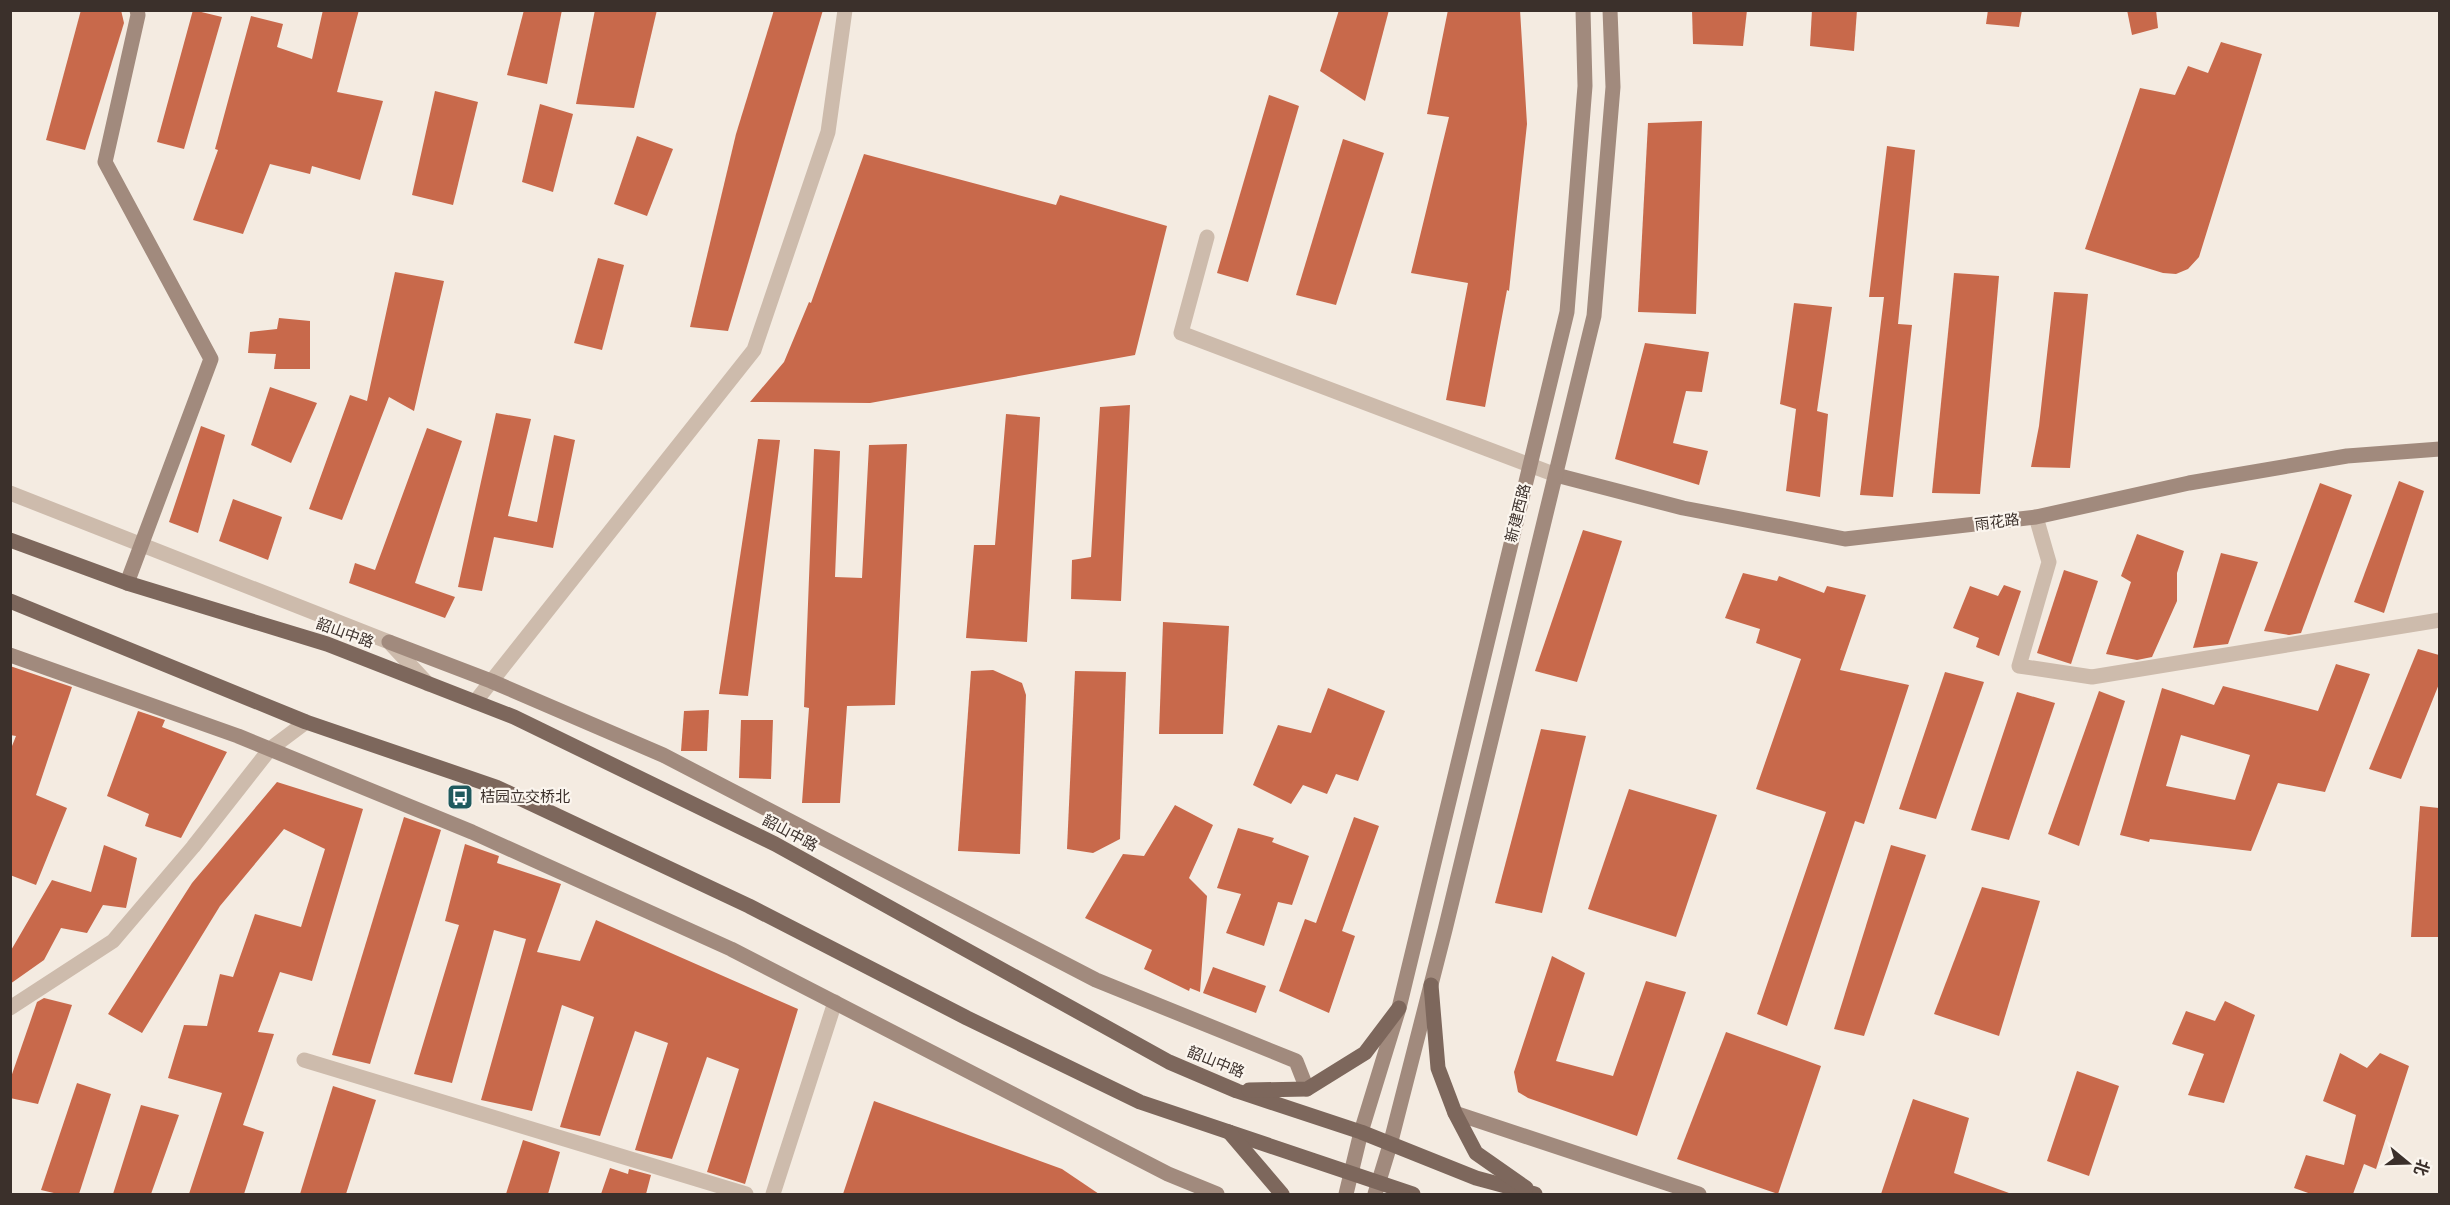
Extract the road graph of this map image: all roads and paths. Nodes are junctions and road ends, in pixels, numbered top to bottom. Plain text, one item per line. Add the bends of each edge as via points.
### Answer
1 (136, 10) edge
2 (845, 10) edge
3 (1582, 10) edge
4 (1610, 10) edge
5 (1207, 237) dead end
6 (2439, 449) edge
7 (1529, 465) junction
8 (1556, 475) junction
9 (10, 493) edge
10 (2036, 517) junction
11 (10, 540) edge
12 (142, 543) junction
13 (127, 583) junction
14 (10, 601) edge
15 (2439, 620) edge
16 (389, 642) junction
17 (10, 655) edge
18 (491, 681) junction
19 (429, 684) junction
20 (475, 702) junction
21 (306, 722) junction
22 (270, 749) junction
23 (1431, 986) junction
24 (835, 1002) junction
25 (10, 1008) edge
26 (1399, 1008) junction
27 (304, 1060) dead end
28 (1307, 1089) junction
29 (1237, 1090) junction
30 (1455, 1113) junction
31 (1229, 1132) junction
32 (1361, 1132) junction
33 (1390, 1145) junction
34 (1352, 1175) junction
35 (1377, 1189) edge
36 (746, 1194) edge
37 (773, 1194) edge
38 (1216, 1194) edge
39 (1282, 1194) edge
40 (1346, 1194) edge
41 (1413, 1194) edge
42 (1535, 1194) edge
43 (1699, 1194) edge

1 - 12 street via 105,162 212,359
2 - 18 street via 828,132 754,350
3 - 7 street, 新建西路 via 1585,86 1567,312
4 - 8 street, 新建西路 via 1613,87 1594,316
5 - 7 street via 1181,333
6 - 10 street, 雨花路 via 2347,456 2189,483
7 - 8 street
7 - 26 street, 新建西路
8 - 10 street, 雨花路 via 1683,508 1845,539
8 - 23 street, 新建西路
9 - 12 street
10 - 15 street via 2049,562 2019,666 2091,677
11 - 13 main road, 韶山中路
12 - 13 street
12 - 16 street
13 - 19 main road, 韶山中路 via 327,644
14 - 21 main road
16 - 18 street
16 - 19 street
17 - 22 street
18 - 20 street
18 - 28 street via 663,755 1096,980 1296,1061
19 - 20 main road, 韶山中路
20 - 29 main road, 韶山中路 via 514,717 775,844 1169,1062
21 - 22 street
21 - 31 main road via 496,787 750,906 967,1018 1140,1101
22 - 24 street via 483,837 731,949
22 - 25 street via 112,941
23 - 30 main road via 1438,1068
23 - 33 street, 新建西路
24 - 37 street
24 - 38 street via 1168,1174
26 - 28 main road via 1365,1053
26 - 32 street, 新建西路
27 - 36 street
28 - 29 main road
29 - 32 main road, 韶山中路
30 - 42 main road via 1476,1153
30 - 43 street
31 - 34 main road
31 - 39 main road
32 - 33 main road, 韶山中路
32 - 34 street, 新建西路
33 - 35 street, 新建西路
33 - 42 main road, 韶山中路 via 1476,1178
34 - 35 main road
34 - 40 street, 新建西路
35 - 41 main road

